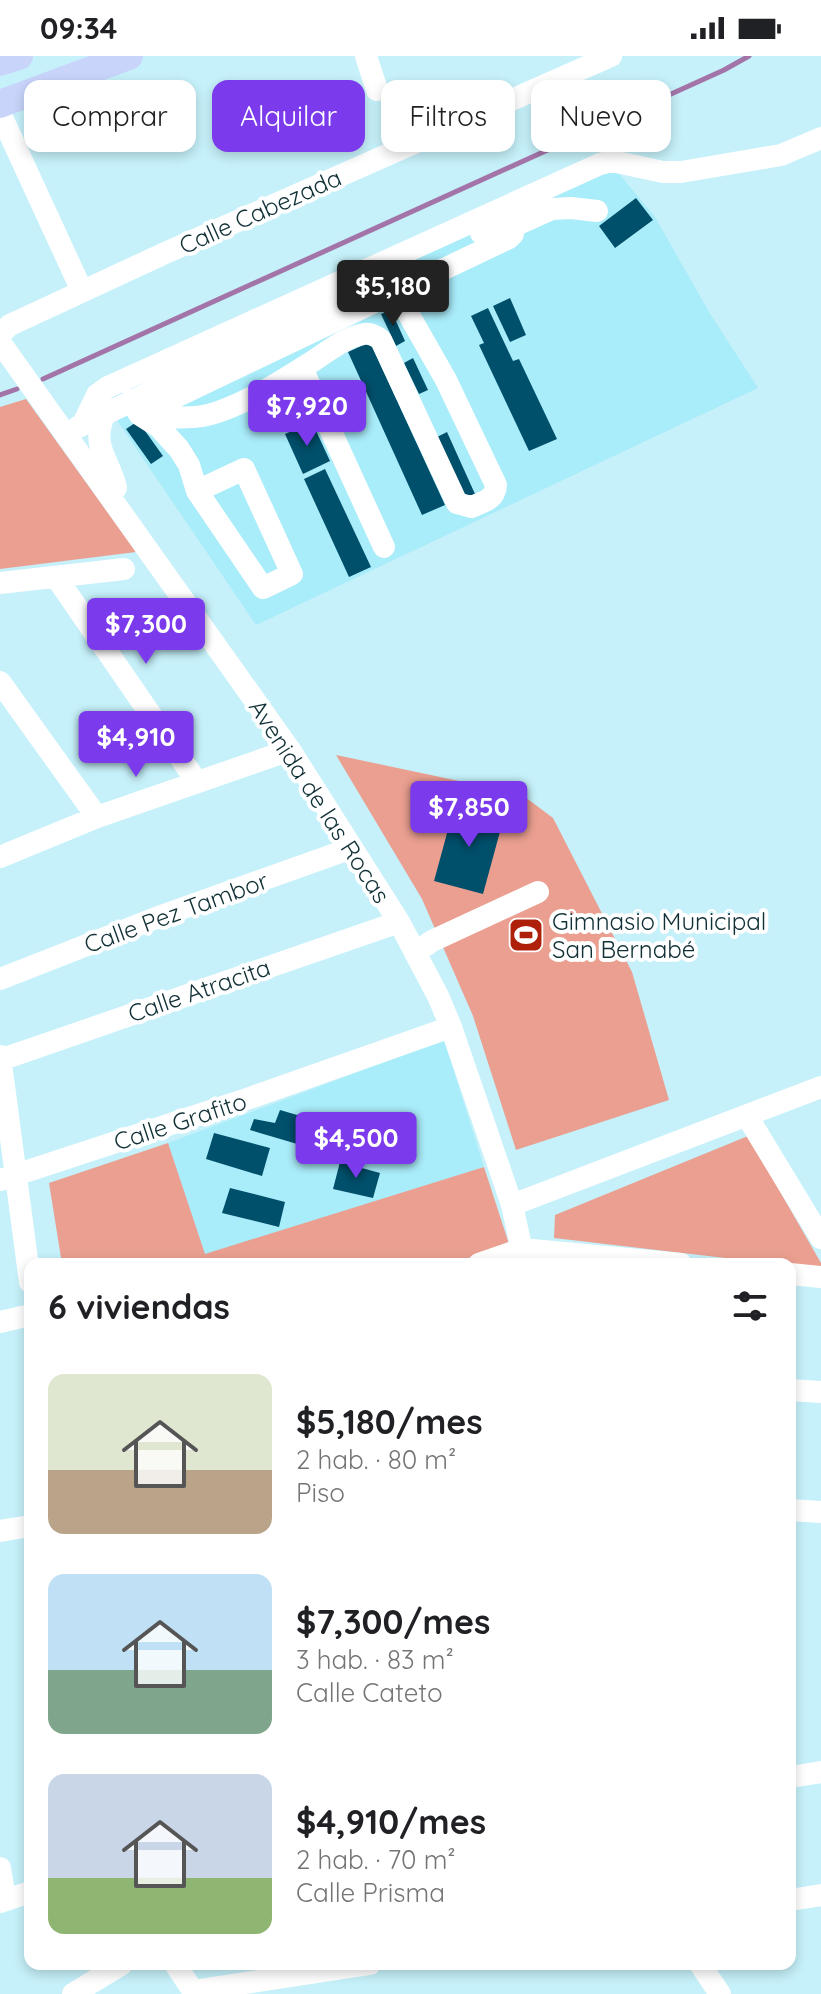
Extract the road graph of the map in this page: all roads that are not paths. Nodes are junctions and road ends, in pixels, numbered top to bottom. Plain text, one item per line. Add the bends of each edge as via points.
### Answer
1 (19, 56) edge
2 (129, 56) edge
3 (366, 56) edge
4 (611, 56) edge
5 (0, 62) edge
6 (377, 90) dead end
7 (0, 104) edge
8 (0, 113) edge
9 (821, 138) edge
10 (597, 211) dead end
11 (392, 286) junction
12 (82, 291) junction
13 (0, 334) edge
14 (0, 342) edge
15 (302, 368) junction
16 (135, 407) junction
17 (108, 412) junction
18 (75, 429) junction
19 (197, 491) junction
20 (117, 506) junction
21 (384, 547) dead end
22 (124, 569) dead end
23 (56, 577) junction
24 (0, 583) edge
25 (0, 682) edge
26 (290, 750) junction
27 (197, 782) junction
28 (97, 817) junction
29 (352, 848) junction
30 (0, 857) edge
31 (538, 892) dead end
32 (399, 922) junction
33 (415, 953) junction
34 (0, 979) edge
35 (451, 1027) junction
36 (0, 1058) edge
37 (821, 1087) edge
38 (747, 1116) junction
39 (7, 1178) edge
40 (512, 1205) junction
41 (821, 1238) edge
42 (523, 1256) edge
43 (25, 1258) edge
44 (562, 1258) edge
45 (796, 1275) edge
46 (821, 1277) edge
47 (24, 1316) edge
48 (0, 1322) edge
49 (796, 1390) edge
50 (821, 1392) edge
51 (796, 1510) edge
52 (821, 1512) edge
53 (24, 1527) edge
54 (0, 1531) edge
55 (821, 1772) edge
56 (796, 1776) edge
57 (0, 1868) edge
58 (24, 1894) edge
59 (821, 1895) edge
60 (796, 1899) edge
61 (2, 1901) edge
62 (112, 1970) edge
63 (179, 1970) edge
64 (332, 1970) edge
65 (704, 1970) edge
66 (194, 1992) edge
67 (73, 1994) edge
68 (720, 1994) edge

1 - 5 main road
2 - 7 main road
3 - 6 street
4 - 12 street, Calle Cabezada
8 - 12 street
9 - 18 street via 781,155 681,172 612,161 600,164 108,387
10 - 11 street via 552,209 514,226 509,238
11 - 15 street via 446,380 496,485 490,499 471,507 457,503 381,340 366,333
11 - 16 street
12 - 13 street, Calle Cabezada
14 - 18 street, Avenida de las Rocas via 36,393
15 - 16 street via 219,412 199,417 174,418
15 - 21 street
16 - 17 street
16 - 19 street via 179,449
17 - 18 street
17 - 20 street via 98,444 114,482
18 - 20 street, Avenida de las Rocas
19 - 19 street via 263,588 292,574 244,469
20 - 26 street, Avenida de las Rocas
22 - 23 street
23 - 24 street
23 - 27 street
25 - 28 street
26 - 27 street
26 - 29 street, Avenida de las Rocas
27 - 28 street
28 - 30 street
29 - 32 street, Avenida de las Rocas
29 - 34 street, Calle Pez Tambor
31 - 33 street
32 - 33 street, Avenida de las Rocas
32 - 36 street, Calle Atracita
33 - 35 street, Avenida de las Rocas
35 - 39 street, Calle Grafito
35 - 40 street, Avenida de las Rocas
36 - 39 street
37 - 38 street
38 - 40 street
38 - 41 street
39 - 43 street
40 - 42 street, Avenida de las Rocas
42 - 44 street
45 - 46 street
47 - 48 street
49 - 50 street
51 - 52 street
53 - 54 street
55 - 56 street
57 - 61 street
58 - 61 street
59 - 60 street
62 - 67 street
63 - 66 street
64 - 66 street
65 - 68 street

